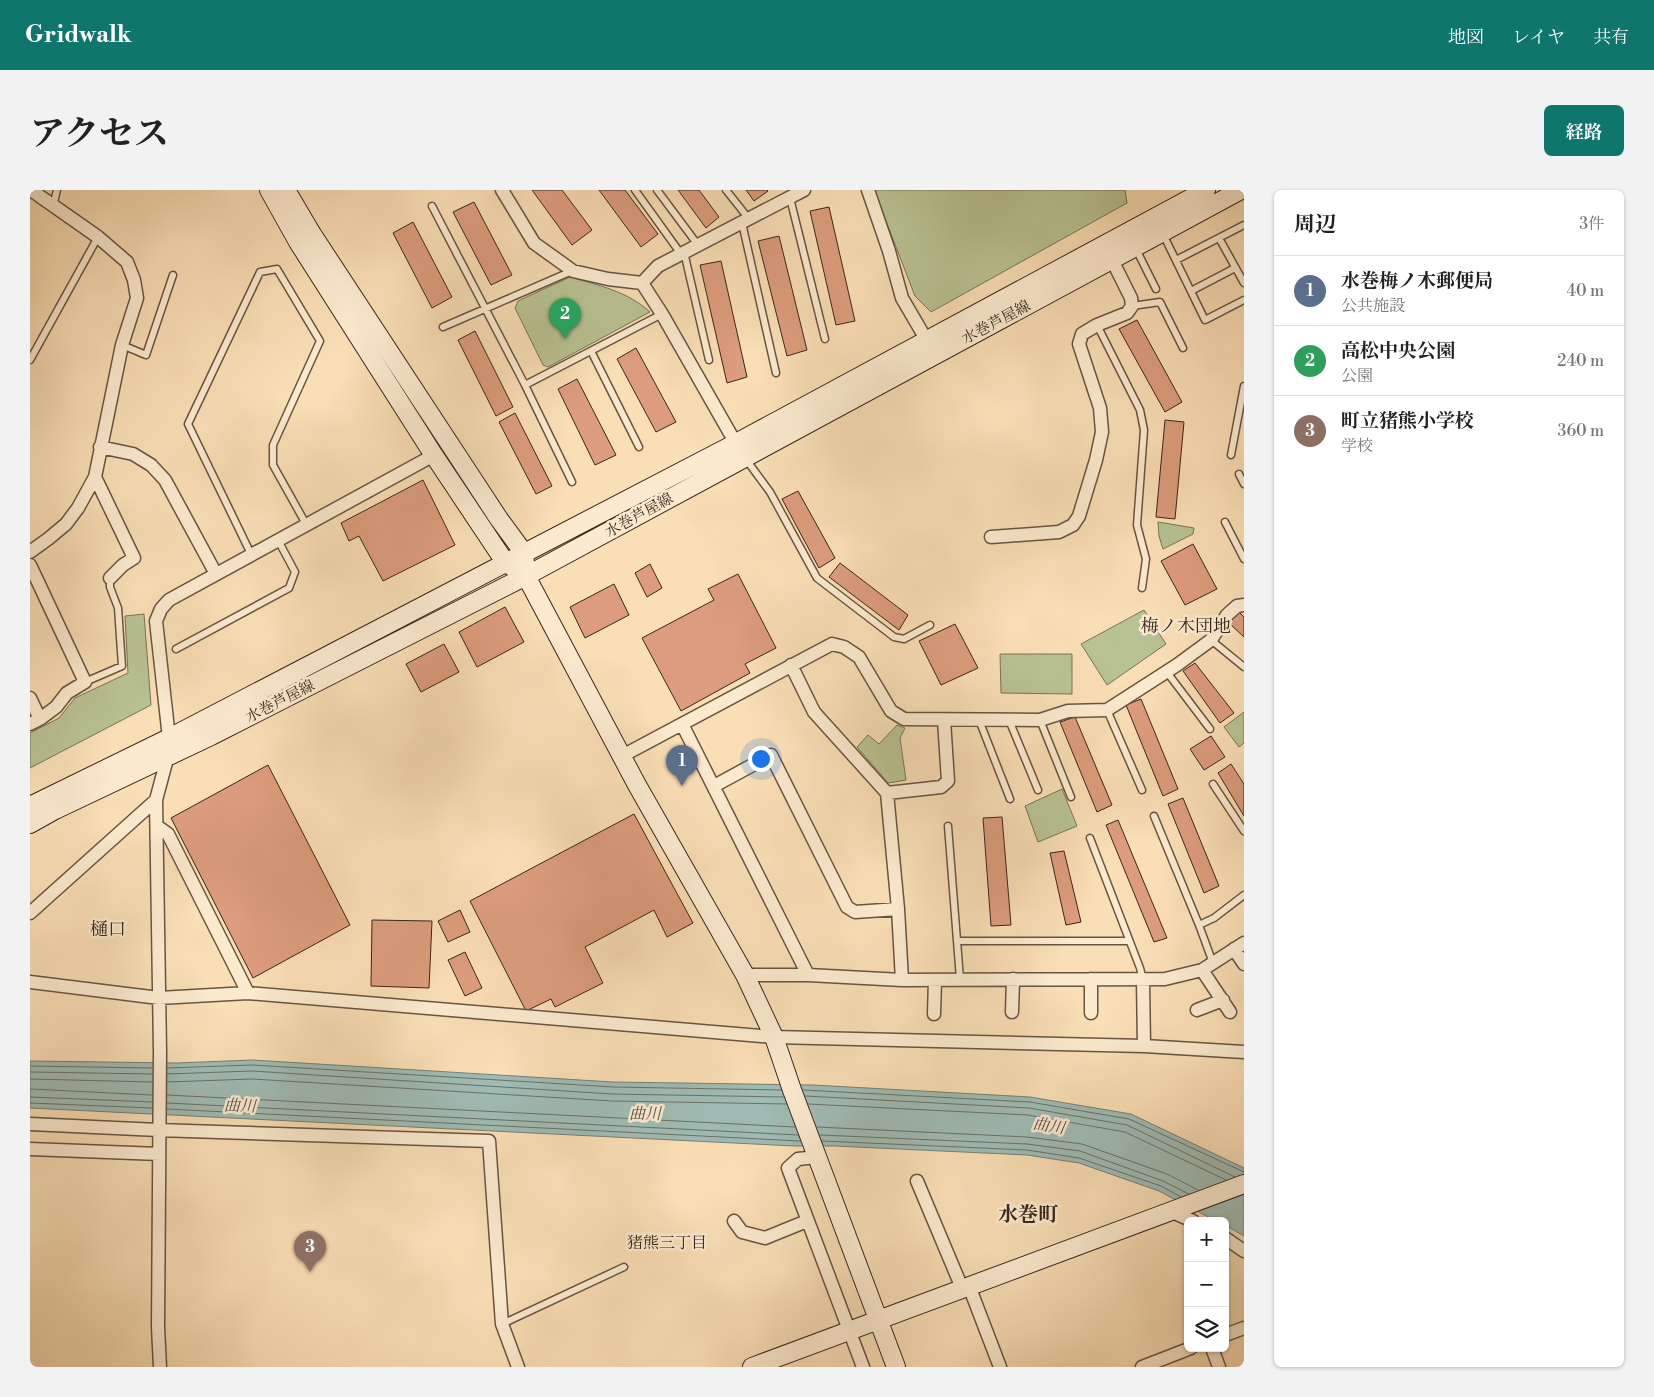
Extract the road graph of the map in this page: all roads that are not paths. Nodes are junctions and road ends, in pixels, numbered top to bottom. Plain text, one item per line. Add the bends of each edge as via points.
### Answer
1 (31, 190) edge
2 (57, 190) edge
3 (270, 190) edge
4 (286, 190) edge
5 (502, 190) edge
6 (635, 190) edge
7 (657, 190) edge
8 (726, 190) edge
9 (868, 190) edge
10 (1206, 190) edge
11 (1241, 190) edge
12 (799, 192) edge
13 (53, 206) junction
14 (432, 206) dead end
15 (745, 221) junction
16 (1244, 225) edge
17 (1163, 232) junction
18 (98, 237) junction
19 (1219, 238) junction
20 (698, 246) junction
21 (1135, 247) junction
22 (683, 253) junction
23 (1112, 260) junction
24 (1176, 260) junction
25 (1235, 268) junction
26 (573, 270) junction
27 (173, 275) dead end
28 (642, 283) junction
29 (1244, 283) edge
30 (1156, 288) dead end
31 (1191, 291) junction
32 (1244, 300) edge
33 (1132, 306) junction
34 (486, 310) junction
35 (662, 314) junction
36 (1097, 325) junction
37 (443, 327) dead end
38 (825, 339) dead end
39 (122, 345) junction
40 (931, 348) junction
41 (1183, 348) dead end
42 (591, 351) junction
43 (30, 360) edge
44 (709, 360) dead end
45 (776, 373) dead end
46 (525, 385) junction
47 (1244, 386) edge
48 (100, 447) junction
49 (639, 447) dead end
50 (740, 450) junction
51 (433, 454) junction
52 (1232, 455) dead end
53 (1239, 474) dead end
54 (95, 477) junction
55 (572, 482) dead end
56 (1244, 484) edge
57 (1225, 522) dead end
58 (306, 524) junction
59 (991, 537) dead end
60 (279, 542) junction
61 (30, 552) edge
62 (524, 553) junction
63 (251, 554) junction
64 (1244, 559) edge
65 (505, 562) junction
66 (30, 565) edge
67 (216, 574) junction
68 (526, 576) junction
69 (110, 578) joint
70 (1142, 588) dead end
71 (1244, 605) edge
72 (930, 625) dead end
73 (1211, 640) junction
74 (176, 649) dead end
75 (791, 665) junction
76 (1244, 667) edge
77 (1166, 671) junction
78 (85, 682) junction
79 (30, 698) edge
80 (1107, 710) junction
81 (944, 720) junction
82 (979, 720) junction
83 (1010, 720) junction
84 (1040, 720) junction
85 (35, 722) edge
86 (682, 724) junction
87 (1210, 729) dead end
88 (169, 746) junction
89 (622, 756) junction
90 (1213, 784) dead end
91 (714, 786) junction
92 (1038, 790) dead end
93 (1142, 790) dead end
94 (887, 793) junction
95 (1071, 797) dead end
96 (1010, 799) dead end
97 (156, 800) junction
98 (30, 806) edge
99 (1154, 816) dead end
100 (30, 824) edge
101 (156, 826) junction
102 (948, 826) dead end
103 (1244, 831) edge
104 (1090, 838) dead end
105 (1244, 895) edge
106 (898, 910) junction
107 (30, 913) edge
108 (1199, 925) junction
109 (957, 940) junction
110 (1129, 941) junction
111 (1239, 946) edge
112 (1244, 964) edge
113 (1207, 966) junction
114 (745, 975) junction
115 (808, 975) junction
116 (960, 979) junction
117 (1013, 979) junction
118 (1091, 979) junction
119 (902, 980) junction
120 (935, 980) junction
121 (1143, 980) junction
122 (30, 982) edge
123 (248, 993) junction
124 (159, 998) junction
125 (1223, 1000) junction
126 (1196, 1010) dead end
127 (1012, 1012) dead end
128 (1230, 1012) dead end
129 (1091, 1013) dead end
130 (934, 1014) dead end
131 (774, 1037) junction
132 (1144, 1046) junction
133 (1244, 1052) edge
134 (30, 1124) edge
135 (158, 1130) junction
136 (30, 1149) edge
137 (160, 1154) junction
138 (816, 1154) junction
139 (917, 1182) dead end
140 (1244, 1184) edge
141 (1174, 1209) junction
142 (1187, 1217) edge
143 (734, 1221) dead end
144 (807, 1221) junction
145 (1229, 1241) edge
146 (1244, 1251) edge
147 (624, 1267) dead end
148 (965, 1287) junction
149 (879, 1320) junction
150 (502, 1324) junction
151 (1244, 1328) edge
152 (849, 1331) junction
153 (1229, 1334) edge
154 (1184, 1351) edge
155 (1213, 1352) edge
156 (160, 1367) edge
157 (518, 1367) edge
158 (752, 1367) edge
159 (862, 1367) edge
160 (896, 1367) edge
161 (1000, 1367) edge
162 (1142, 1367) edge
163 (1219, 1367) edge

1 - 13 street
2 - 13 lane
3 - 51 main road via 298,242
4 - 62 main road
5 - 26 street via 534,243
6 - 22 lane
7 - 20 lane
8 - 15 lane
9 - 40 street via 902,298
10 - 40 main road, 水巻芦屋線
11 - 17 main road, 水巻芦屋線
12 - 15 street
12 - 38 lane
13 - 18 street
14 - 34 lane
15 - 20 street
15 - 45 lane
16 - 19 lane
17 - 21 main road, 水巻芦屋線
17 - 24 lane
18 - 39 street via 127,262 134,280 137,298
18 - 43 lane
19 - 24 lane
19 - 25 lane
20 - 22 street
21 - 23 main road, 水巻芦屋線
21 - 30 lane
22 - 28 street via 658,266
22 - 44 lane
23 - 33 street
23 - 40 main road, 水巻芦屋線
24 - 31 lane
25 - 29 lane
25 - 31 lane
26 - 28 street
26 - 34 lane
27 - 39 lane via 146,356
28 - 35 street
31 - 32 lane via 1205,320
33 - 36 street via 1127,314
33 - 41 lane via 1160,302
34 - 37 lane
34 - 46 lane
35 - 42 lane
35 - 50 street
36 - 59 street via 1082,334 1079,344 1100,408 1102,432 1079,516 1073,525 1059,532
36 - 70 lane via 1140,410 1144,430 1136,525 1146,559
39 - 48 street
40 - 50 main road, 水巻芦屋線
42 - 46 lane
42 - 49 lane
46 - 55 lane
47 - 52 lane
48 - 54 street
48 - 67 street via 132,454 151,465 165,480
50 - 62 main road, 水巻芦屋線
50 - 68 main road, 水巻芦屋線
50 - 72 lane via 770,492 817,578 894,637 904,639
51 - 58 street
51 - 65 main road
53 - 56 lane
54 - 61 street via 66,524
54 - 69 street via 134,558
57 - 64 lane
58 - 60 street
58 - 63 lane via 273,465 273,445 320,341 277,269 260,272 188,424
60 - 63 street
60 - 74 lane via 295,572 289,588
62 - 65 main road, 水巻芦屋線
62 - 68 main road
63 - 67 street
65 - 68 main road
65 - 88 main road, 水巻芦屋線
66 - 78 street
67 - 88 street via 170,600 156,621
68 - 88 main road, 水巻芦屋線 via 254,715
68 - 89 main road
69 - 78 lane via 118,608 122,666
71 - 73 street via 1237,606 1227,615
73 - 76 lane
73 - 77 street
75 - 81 street via 832,644 844,647 859,657 891,710 904,719
75 - 86 street
75 - 94 street via 814,712
77 - 80 street
77 - 87 lane
78 - 85 street via 67,692 56,707
79 - 85 street
80 - 84 street via 1068,711
80 - 93 lane
81 - 82 street
81 - 94 street via 948,781 941,787
82 - 83 street
82 - 96 lane
83 - 84 street
83 - 92 lane
84 - 95 lane
86 - 89 street
86 - 91 street
88 - 97 street
88 - 98 main road, 水巻芦屋線
88 - 100 main road, 水巻芦屋線
89 - 114 main road
90 - 103 lane
91 - 106 street via 771,755 847,907 855,912
91 - 115 street
94 - 106 street
97 - 101 street
97 - 107 street
99 - 108 lane
101 - 123 street via 168,834
101 - 124 street
102 - 109 lane
104 - 110 lane
105 - 108 lane
106 - 119 street
108 - 113 lane
109 - 110 lane
109 - 116 lane
110 - 121 lane
111 - 112 street
111 - 113 street
113 - 121 street via 1165,980
113 - 125 street
114 - 115 street
114 - 131 main road
115 - 119 street
116 - 117 street
116 - 120 street
117 - 118 street
117 - 127 street
118 - 121 street
118 - 129 street
119 - 120 street
120 - 130 street
121 - 132 street
122 - 124 street
123 - 124 street
123 - 131 street
124 - 135 street
125 - 126 street
125 - 128 street
131 - 132 street
131 - 138 main road
132 - 133 street
134 - 135 street
135 - 137 street
135 - 150 street via 489,1141
136 - 137 street
137 - 156 street
138 - 144 street via 798,1159 788,1168
138 - 149 main road
139 - 148 street
140 - 141 main road
141 - 142 street
141 - 148 main road
143 - 144 street via 742,1232 766,1238
144 - 152 street
145 - 146 street
147 - 150 lane
148 - 149 main road
148 - 161 street
149 - 152 main road
149 - 160 main road
150 - 157 street
151 - 153 street
152 - 158 main road
152 - 159 street
154 - 162 street
155 - 163 street

